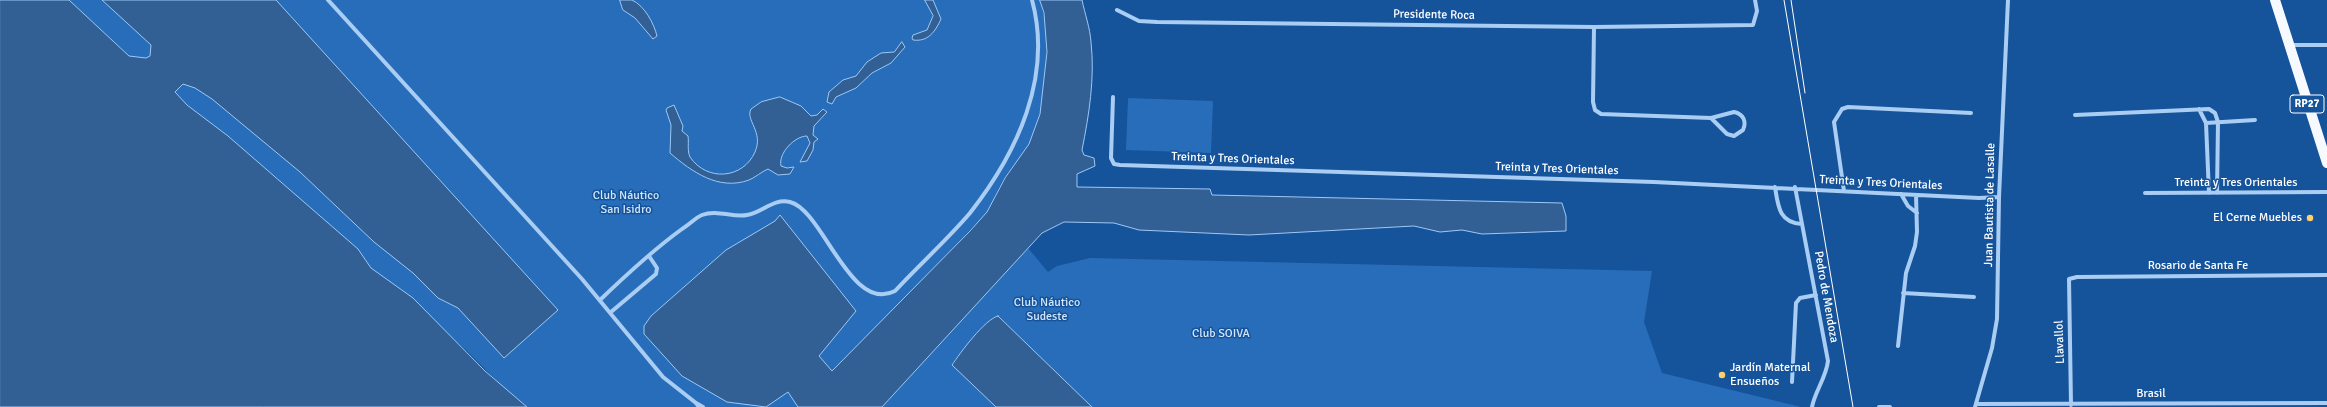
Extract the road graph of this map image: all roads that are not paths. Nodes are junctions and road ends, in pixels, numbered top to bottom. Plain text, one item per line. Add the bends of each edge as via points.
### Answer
1 (328, 0) edge
2 (1032, 0) edge
3 (1755, 0) edge
4 (2008, 0) edge
5 (2275, 0) edge
6 (1117, 10) dead end
7 (1594, 27) junction
8 (2288, 45) junction
9 (2327, 45) edge
10 (1113, 97) dead end
11 (2199, 109) junction
12 (1972, 113) dead end
13 (2076, 114) dead end
14 (1711, 118) junction
15 (2255, 120) dead end
16 (2218, 122) junction
17 (2206, 123) junction
18 (2207, 148) junction
19 (2218, 148) junction
20 (2327, 163) edge
21 (1775, 187) junction
22 (1795, 188) junction
23 (1844, 191) junction
24 (2327, 192) edge
25 (2145, 193) dead end
26 (2209, 193) junction
27 (2217, 193) junction
28 (1901, 194) junction
29 (1916, 195) junction
30 (1999, 198) junction
31 (1917, 213) junction
32 (1802, 224) junction
33 (649, 256) junction
34 (2327, 275) edge
35 (2069, 279) joint
36 (1903, 293) junction
37 (1816, 295) junction
38 (1974, 297) dead end
39 (600, 300) junction
40 (610, 312) junction
41 (1898, 346) dead end
42 (1792, 382) dead end
43 (2327, 403) edge
44 (697, 405) edge
45 (2071, 405) junction
46 (2266, 405) edge
47 (1975, 406) edge
48 (703, 407) edge
49 (1812, 407) edge
50 (1879, 407) edge
51 (1890, 407) edge

1 - 39 street
2 - 33 street via 1038,32 1038,54 1032,98 1022,128 995,178 972,209 895,292 886,296 878,295 863,286 839,261 805,212 790,202 777,202 746,216 716,213 702,215
3 - 7 street, Presidente Roca via 1757,11 1753,25
4 - 30 street, Juan Bautista de Lasalle
5 - 8 main road, RP27
6 - 7 street, Presidente Roca via 1139,20 1157,22
7 - 14 street via 1595,110 1601,114
8 - 9 street
8 - 20 main road, RP27
10 - 21 street, Treinta y Tres Orientales via 1111,158 1114,164
11 - 13 street
11 - 16 street via 2209,109 2215,113
11 - 17 street
12 - 23 street via 1848,107 1842,109 1834,122
14 - 14 street via 1730,136 1741,133 1745,127 1744,118 1738,112
15 - 16 street
16 - 17 street
16 - 19 street
17 - 18 street
18 - 19 street
18 - 26 street
19 - 27 street
21 - 22 street, Treinta y Tres Orientales
21 - 32 street via 1779,206 1785,218 1792,224
22 - 23 street, Treinta y Tres Orientales
22 - 32 street, Pedro de Mendoza
23 - 28 street, Treinta y Tres Orientales
24 - 27 street, Treinta y Tres Orientales
25 - 26 street, Treinta y Tres Orientales
26 - 27 street, Treinta y Tres Orientales
28 - 29 street, Treinta y Tres Orientales
28 - 31 street via 1908,206
29 - 30 street, Treinta y Tres Orientales
29 - 31 street
30 - 47 street, Juan Bautista de Lasalle via 1997,319 1992,348
31 - 36 street via 1915,246 1906,272
32 - 37 street, Pedro de Mendoza
33 - 39 street
33 - 40 street via 657,268 656,274
34 - 35 street, Rosario de Santa Fe via 2077,276
35 - 45 street, Llavallol
36 - 38 street
36 - 41 street
37 - 42 street via 1800,298 1796,303
37 - 49 street, Pedro de Mendoza via 1828,361
39 - 40 street
40 - 44 street via 663,377
43 - 46 street, Brasil
44 - 48 street
45 - 46 street, Brasil
45 - 47 street, Brasil
50 - 51 street

